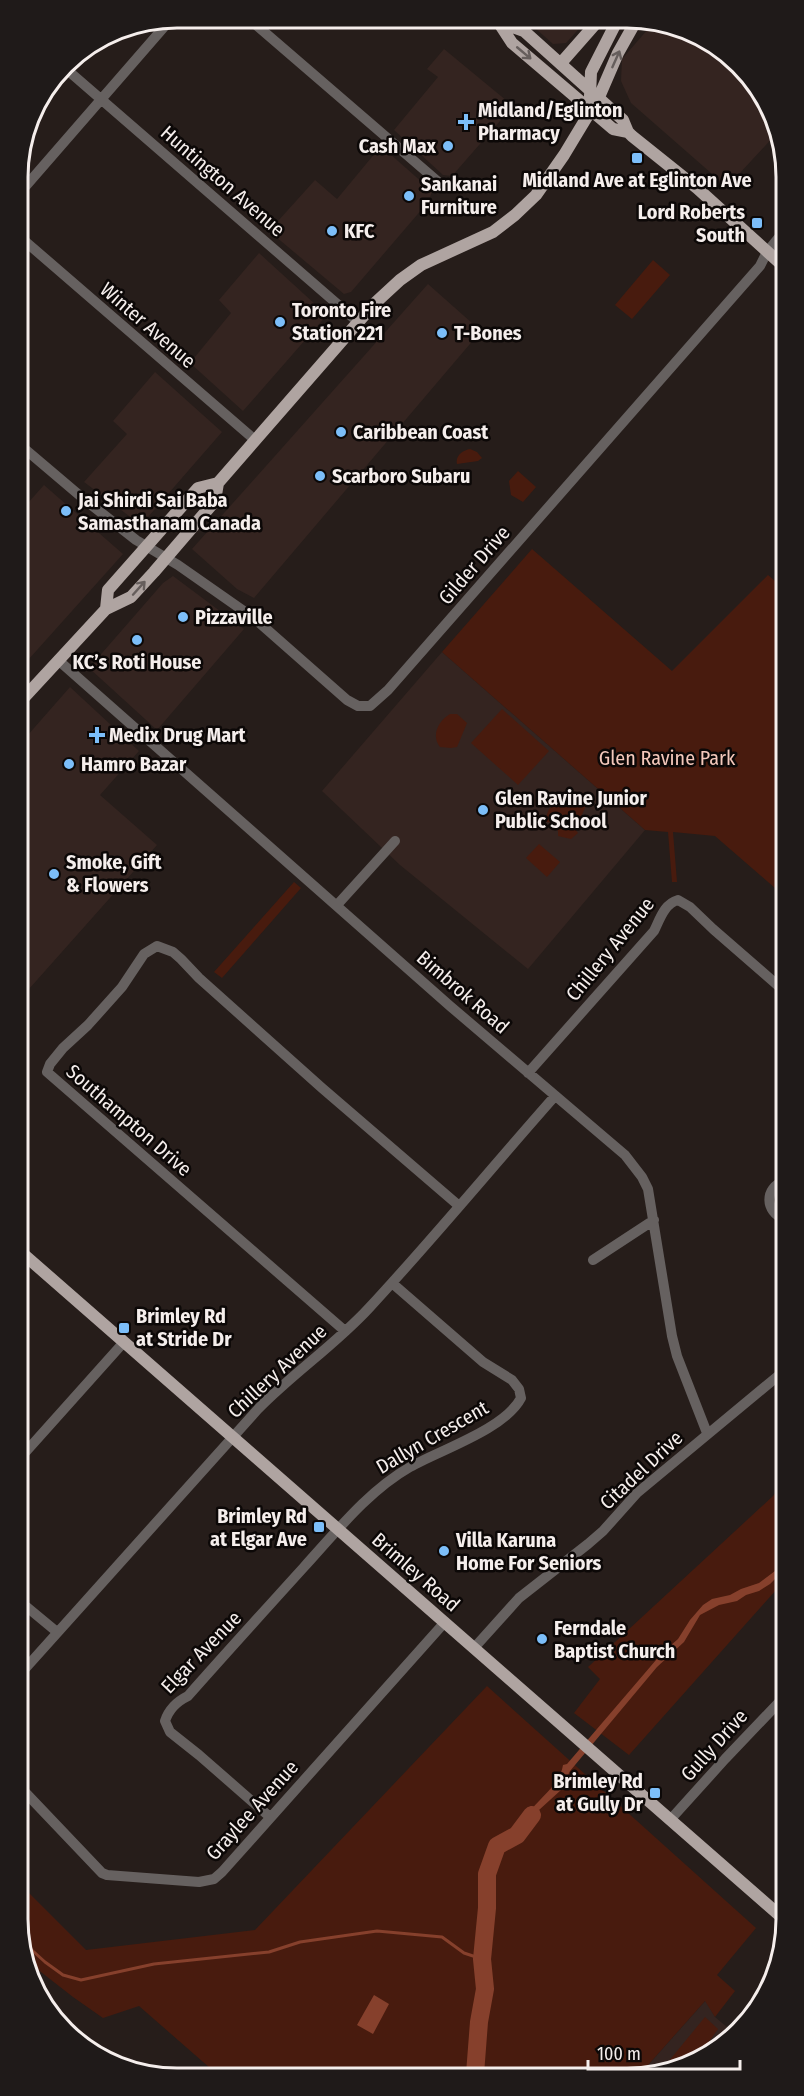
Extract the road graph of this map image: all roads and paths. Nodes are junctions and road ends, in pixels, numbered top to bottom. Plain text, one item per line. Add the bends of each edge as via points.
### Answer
1 (503, 28) edge
2 (516, 28) edge
3 (592, 28) edge
4 (613, 28) edge
5 (261, 29) edge
6 (632, 29) edge
7 (162, 30) edge
8 (561, 63) junction
9 (72, 73) edge
10 (595, 94) junction
11 (101, 98) junction
12 (590, 109) junction
13 (628, 132) junction
14 (29, 182) edge
15 (443, 186) dead end
16 (776, 241) edge
17 (29, 245) edge
18 (767, 252) junction
19 (776, 260) edge
20 (358, 322) junction
21 (255, 440) junction
22 (29, 452) edge
23 (218, 483) junction
24 (147, 546) junction
25 (166, 558) junction
26 (106, 609) junction
27 (58, 660) junction
28 (29, 692) edge
29 (395, 841) dead end
30 (337, 905) junction
31 (776, 983) edge
32 (528, 1073) junction
33 (555, 1096) junction
34 (775, 1186) edge
35 (458, 1205) junction
36 (775, 1215) edge
37 (654, 1220) junction
38 (28, 1258) edge
39 (593, 1260) dead end
40 (392, 1283) junction
41 (345, 1331) junction
42 (124, 1342) junction
43 (775, 1378) edge
44 (707, 1433) junction
45 (233, 1437) junction
46 (28, 1449) edge
47 (338, 1530) junction
48 (28, 1608) edge
49 (445, 1623) junction
50 (57, 1632) junction
51 (474, 1648) junction
52 (28, 1664) edge
53 (775, 1706) edge
54 (28, 1795) edge
55 (270, 1817) junction
56 (670, 1820) junction
57 (775, 1911) edge

1 -> 12 main road via 512,43
2 - 8 main road
3 - 8 main road
4 - 10 main road via 591,72
5 - 15 street
10 -> 6 main road
7 - 11 street
8 - 10 main road
9 - 11 street, Huntington Avenue
10 - 12 main road
10 - 13 main road via 623,120
11 - 14 street
11 - 20 street, Huntington Avenue
12 - 13 main road via 614,129
12 - 20 main road via 564,155 524,207 493,232 421,265
13 - 18 main road
16 - 18 street
17 - 21 street, Winter Avenue
18 - 19 main road
18 - 25 street, Gilder Drive via 760,266 631,416 370,706 358,706 347,700 255,619
20 - 21 main road
21 - 23 main road
22 - 24 street
23 - 24 main road via 198,488
23 - 25 main road via 215,501
24 - 25 street
24 - 26 main road via 108,590
26 -> 25 main road via 131,597
26 - 27 main road
27 - 28 main road
27 - 30 street, Bimbrok Road
29 - 30 street
30 - 32 street, Bimbrok Road
31 - 32 street, Chillery Avenue via 690,907 678,900 672,902 654,931
32 - 33 street, Bimbrok Road
33 - 35 street, Chillery Avenue
33 - 37 street, Bimbrok Road via 625,1155 648,1189
34 - 36 street via 768,1199
35 - 40 street, Chillery Avenue
35 - 41 street, Southampton Drive via 173,952 157,946 144,954 122,987 63,1048 47,1072
37 - 39 street
37 - 44 street, Bimbrok Road via 672,1336
38 - 42 main road, Brimley Road
40 - 41 street, Chillery Avenue
40 - 47 street, Dallyn Crescent via 483,1362 512,1380 521,1398 517,1407 461,1443 389,1480
41 - 45 street, Chillery Avenue via 286,1381
42 - 45 main road, Brimley Road
42 - 46 street
43 - 44 street, Citadel Drive
44 - 51 street, Citadel Drive via 637,1493 596,1538 519,1598
45 - 47 main road, Brimley Road
45 - 50 street, Chillery Avenue
47 - 49 main road, Brimley Road
47 - 55 street, Elgar Avenue via 188,1696 173,1706 165,1721 170,1732
48 - 50 street
49 - 51 main road, Brimley Road
49 - 55 street, Graylee Avenue
50 - 52 street, Chillery Avenue
51 - 56 main road, Brimley Road
53 - 56 street, Gully Drive
54 - 55 street, Graylee Avenue via 107,1875 209,1881 222,1872
56 - 57 main road, Brimley Road

